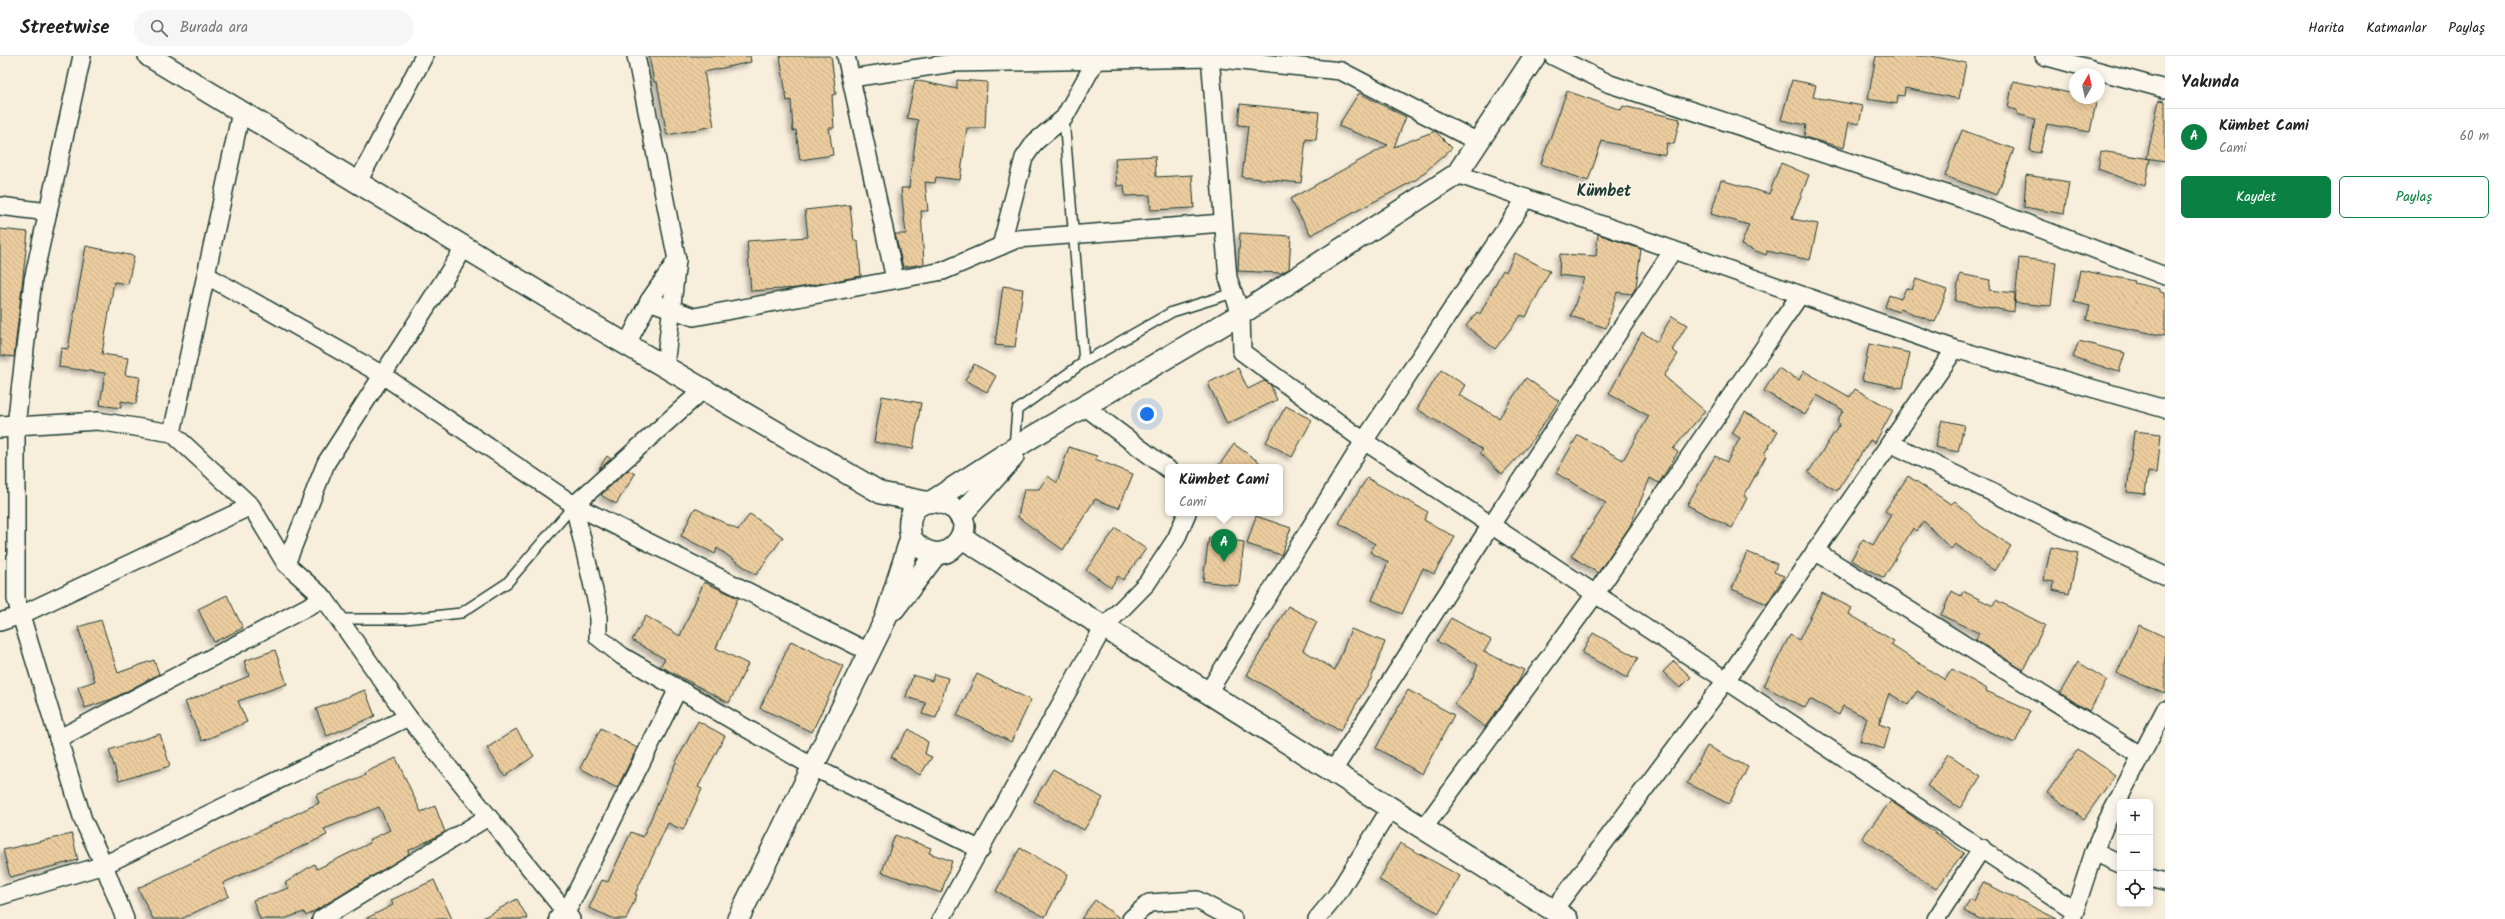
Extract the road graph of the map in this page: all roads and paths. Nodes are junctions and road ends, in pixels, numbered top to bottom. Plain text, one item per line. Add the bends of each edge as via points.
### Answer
1 (82, 56) edge
2 (149, 56) edge
3 (424, 56) edge
4 (636, 56) edge
5 (846, 56) edge
6 (1535, 56) edge
7 (1553, 56) edge
8 (2044, 56) edge
9 (1210, 57) edge
10 (1096, 60) junction
11 (2081, 61) edge
12 (851, 78) junction
13 (2165, 89) edge
14 (241, 112) junction
15 (1064, 118) junction
16 (1478, 142) junction
17 (1458, 174) junction
18 (358, 182) junction
19 (1526, 198) junction
20 (0, 206) edge
21 (48, 212) junction
22 (1223, 223) junction
23 (1072, 234) junction
24 (1001, 246) junction
25 (465, 247) junction
26 (1673, 250) junction
27 (677, 260) junction
28 (2163, 270) edge
29 (206, 275) junction
30 (895, 279) junction
31 (1233, 293) junction
32 (1800, 295) junction
33 (649, 301) junction
34 (673, 310) junction
35 (1241, 314) junction
36 (627, 344) junction
37 (1955, 349) junction
38 (1084, 362) junction
39 (665, 367) junction
40 (381, 374) junction
41 (704, 389) junction
42 (1084, 406) junction
43 (2165, 409) edge
44 (8, 427) edge
45 (172, 433) junction
46 (1032, 437) junction
47 (1364, 441) junction
48 (1890, 443) junction
49 (1013, 449) junction
50 (1165, 467) edge
51 (881, 493) junction
52 (929, 501) junction
53 (574, 505) junction
54 (251, 506) junction
55 (960, 516) junction
56 (1186, 516) edge
57 (1491, 525) junction
58 (910, 532) junction
59 (961, 537) junction
60 (1815, 551) junction
61 (941, 553) junction
62 (286, 564) junction
63 (1000, 564) junction
64 (2165, 576) edge
65 (1596, 593) junction
66 (324, 598) junction
67 (21, 615) junction
68 (338, 619) junction
69 (885, 620) junction
70 (0, 622) edge
71 (1103, 628) junction
72 (869, 652) junction
73 (1727, 679) junction
74 (678, 689) junction
75 (1207, 694) junction
76 (2165, 710) edge
77 (408, 717) junction
78 (58, 739) junction
79 (2140, 755) junction
80 (813, 767) junction
81 (1332, 772) junction
82 (1390, 809) junction
83 (488, 817) junction
84 (1423, 830) junction
85 (1982, 848) junction
86 (981, 850) junction
87 (2094, 852) junction
88 (2117, 863) edge
89 (104, 865) junction
90 (2153, 879) edge
91 (2165, 882) edge
92 (0, 896) edge
93 (1560, 915) edge
94 (2074, 915) edge
95 (565, 917) edge
96 (125, 919) edge
97 (321, 919) edge
98 (738, 919) edge
99 (941, 919) edge
100 (1131, 919) edge
101 (1233, 919) edge
102 (1317, 919) edge
103 (1936, 919) edge

1 - 21 street
2 - 14 street
3 - 18 street
4 - 27 street
5 - 12 street
6 - 16 street
7 - 28 street via 1610,84 1962,199
8 - 11 street
9 - 10 street
9 - 16 street via 1341,71
9 - 22 street
10 - 12 street via 953,63
10 - 15 street
11 - 13 street
12 - 30 street
14 - 18 street
14 - 29 street
15 - 23 lane
15 - 24 street via 1035,142 1024,158
16 - 17 street
17 - 19 street
17 - 35 street
18 - 25 street
19 - 26 street
19 - 47 street
20 - 21 street
21 - 44 street via 33,280
22 - 23 street
22 - 31 street via 1228,278
23 - 24 street via 1017,239
23 - 38 lane
24 - 30 street via 943,271
25 - 36 street
25 - 40 street
26 - 32 street
26 - 57 street
27 - 33 street
27 - 34 street
29 - 40 street
29 - 45 street
30 - 34 street via 694,316
31 - 35 street
31 - 38 lane via 1172,312
32 - 37 street
32 - 65 street
33 - 34 street
33 - 36 street
34 - 39 street
35 - 42 street
35 - 47 street via 1242,352
36 - 39 street
37 - 43 street
37 - 48 street
38 - 49 lane via 1017,410
39 - 41 street
40 - 53 street
40 - 62 street via 326,462
41 - 51 street
41 - 53 street
42 - 46 street
42 - 50 street
44 - 45 street via 98,422
44 - 67 street via 16,599
45 - 54 street
46 - 49 street
46 - 55 street
47 - 57 street
47 - 75 street
48 - 60 street
48 - 64 street
49 - 52 street
51 - 52 street
51 - 58 street
52 - 55 street via 945,502 954,507
52 - 58 street via 916,508 911,517
53 - 68 lane via 507,583 461,613 405,619
53 - 72 street
53 - 74 street via 598,608 598,637 622,656
54 - 62 street
54 - 67 street
55 - 59 street via 963,527
56 - 71 street via 1176,539 1147,583
57 - 65 street
57 - 81 street
58 - 61 street via 917,546 926,552
58 - 69 street
59 - 61 street via 955,546
59 - 63 street
60 - 73 street
60 - 79 street
61 - 63 street
61 - 69 street
62 - 66 street
63 - 71 street
65 - 73 street
65 - 84 street
66 - 68 street
66 - 78 street
67 - 70 street
67 - 78 street
68 - 77 street
69 - 72 street
71 - 75 street
71 - 86 street
72 - 80 street
73 - 85 street
73 - 93 street
74 - 80 street
74 - 95 street
75 - 81 street
76 - 79 street
77 - 83 street
77 - 89 street
78 - 89 street via 83,820
79 - 87 street
80 - 86 street
80 - 98 street
81 - 82 street
82 - 84 street
82 - 102 street via 1336,896
83 - 95 street
83 - 97 street
84 - 93 street
85 - 94 street
85 - 103 street
86 - 99 street
87 - 88 street
87 - 94 street
89 - 92 street
89 - 96 street
90 - 91 street
100 - 101 street via 1149,903 1197,900

